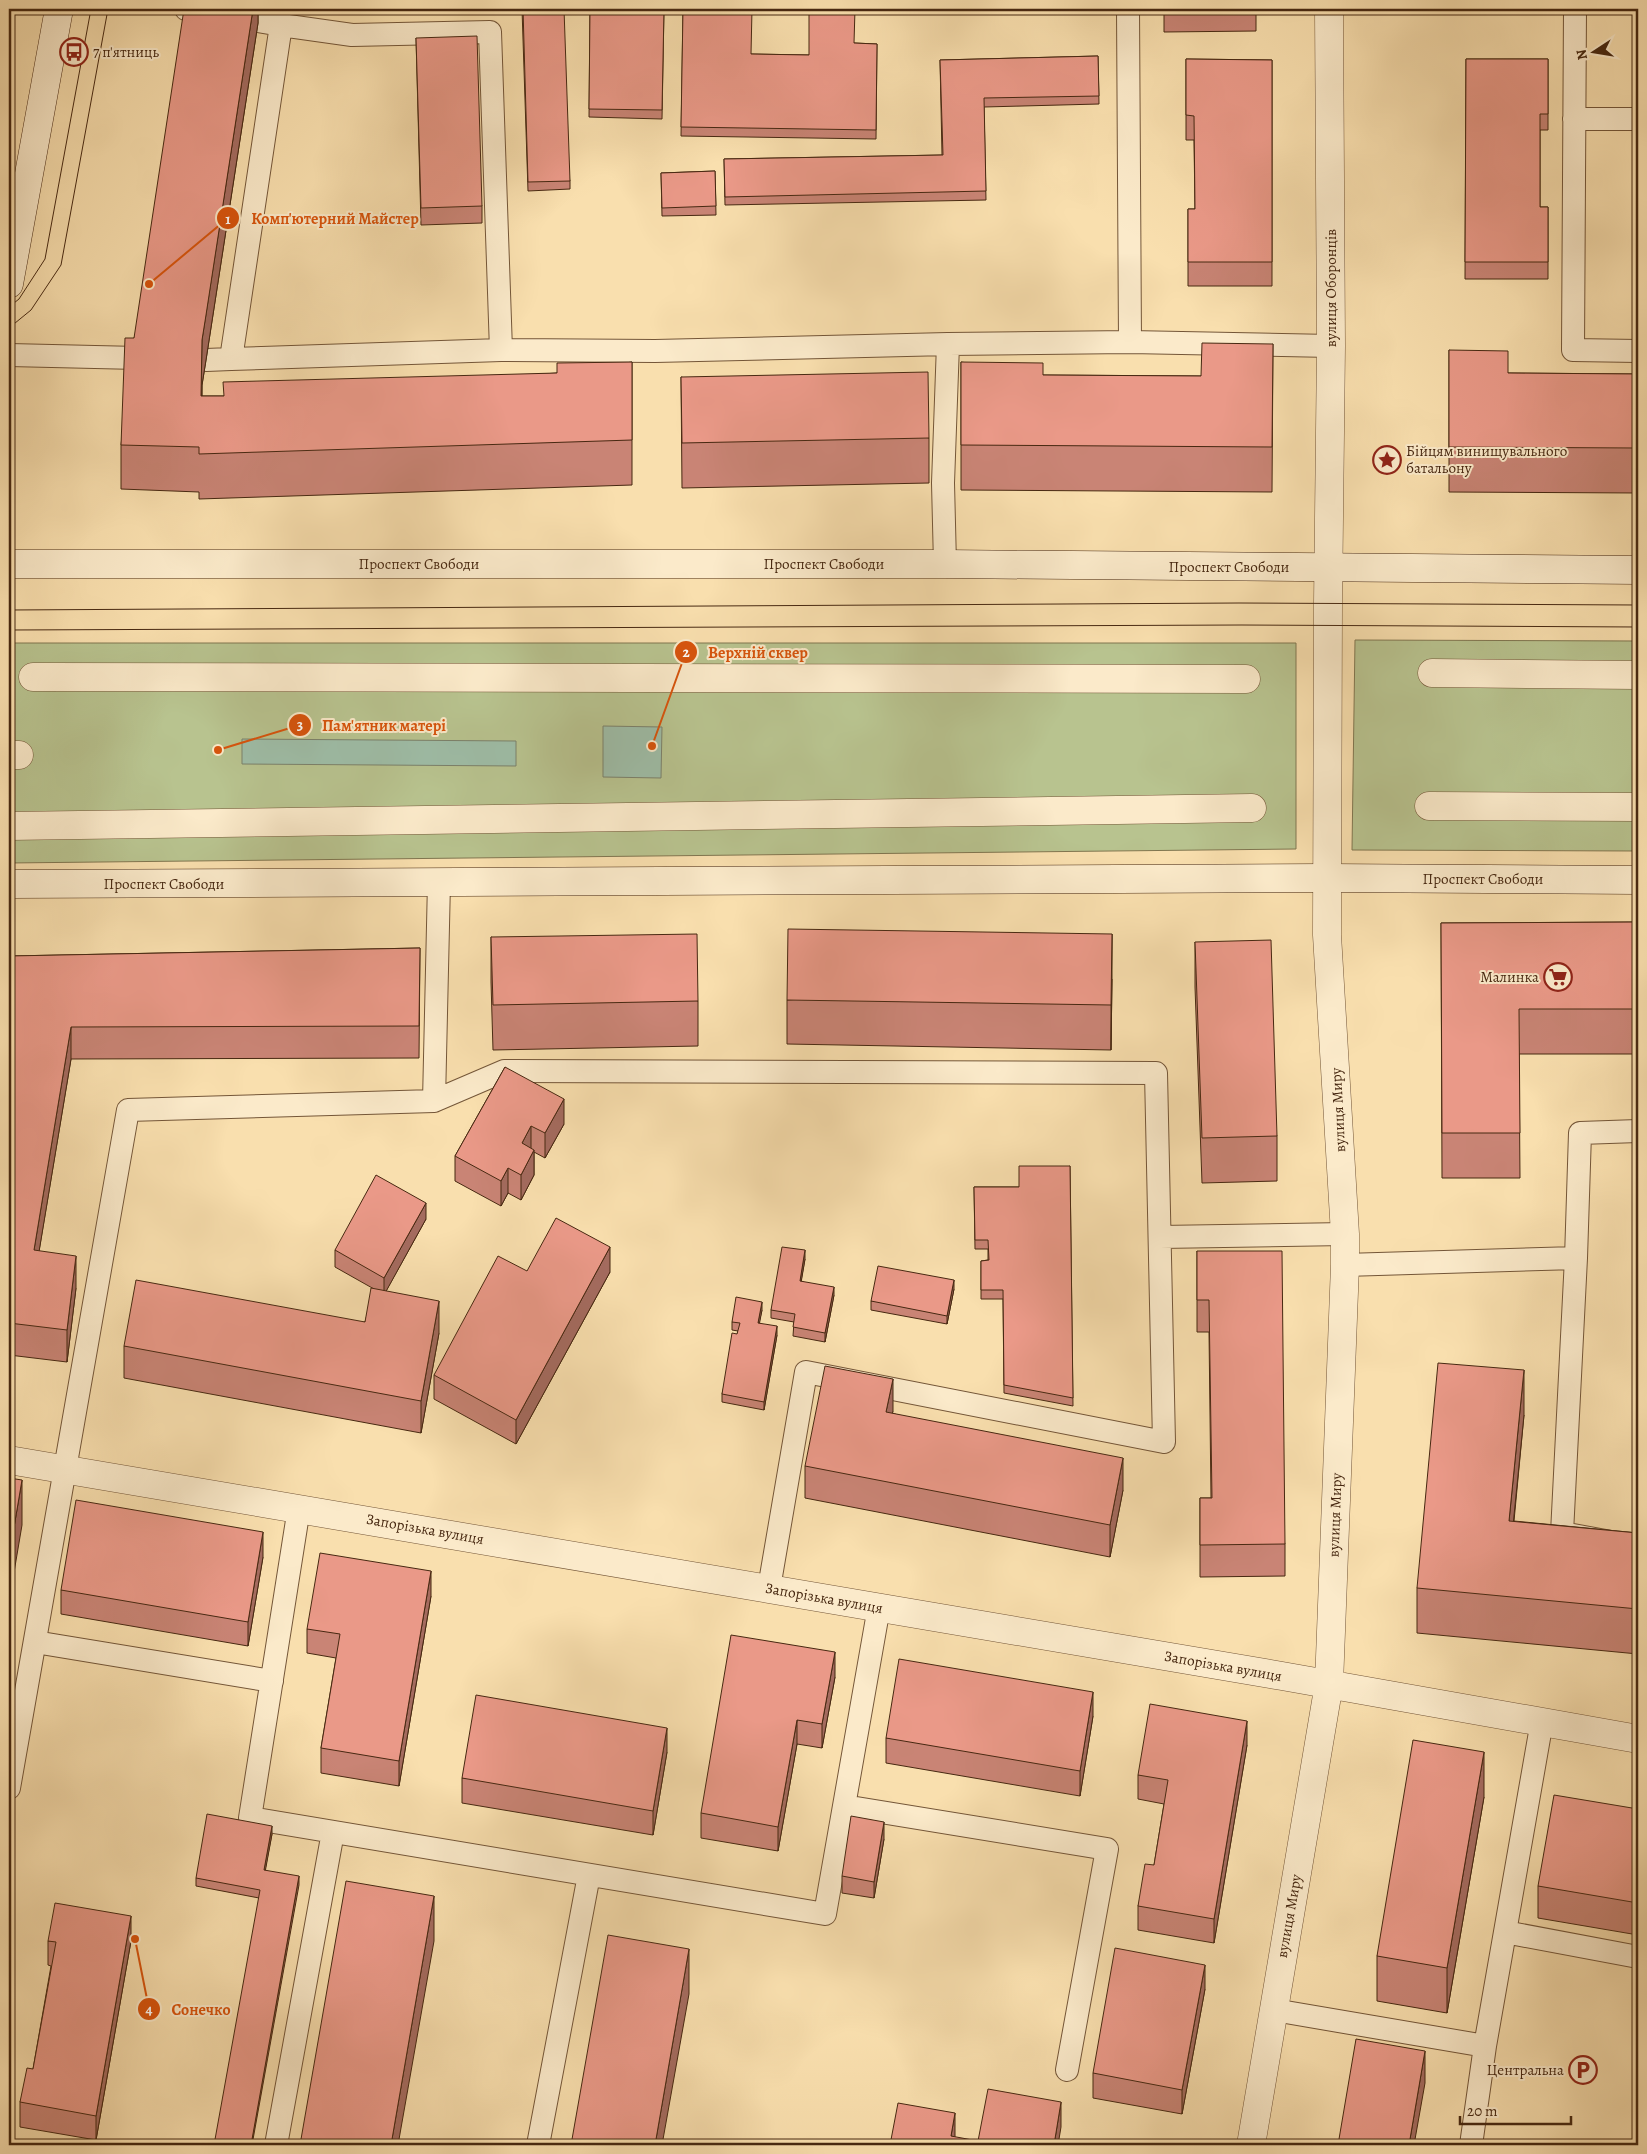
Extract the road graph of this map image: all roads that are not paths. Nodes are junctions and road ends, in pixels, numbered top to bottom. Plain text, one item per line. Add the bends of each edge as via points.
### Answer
1 (59, 9) edge
2 (186, 9) edge
3 (1128, 9) edge
4 (1329, 9) edge
5 (1574, 9) edge
6 (281, 25) junction
7 (1574, 119) junction
8 (1638, 119) edge
9 (9, 284) edge
10 (1130, 342) junction
11 (948, 344) junction
12 (1331, 346) junction
13 (501, 350) junction
14 (1638, 351) edge
15 (9, 356) edge
16 (138, 358) edge
17 (206, 360) edge
18 (231, 360) junction
19 (9, 564) edge
20 (945, 564) junction
21 (1328, 567) junction
22 (1638, 570) edge
23 (1432, 673) dead end
24 (1638, 675) edge
25 (32, 677) dead end
26 (1246, 679) dead end
27 (1429, 806) dead end
28 (1638, 807) edge
29 (1252, 808) dead end
30 (9, 826) edge
31 (1327, 878) junction
32 (1638, 880) edge
33 (439, 882) junction
34 (9, 884) edge
35 (434, 1101) junction
36 (1638, 1132) edge
37 (1345, 1234) junction
38 (1160, 1237) junction
39 (1576, 1258) junction
40 (1345, 1265) junction
41 (9, 1460) edge
42 (66, 1468) junction
43 (299, 1508) junction
44 (1638, 1547) edge
45 (769, 1588) junction
46 (879, 1607) junction
47 (36, 1642) junction
48 (272, 1681) junction
49 (1328, 1684) junction
50 (1542, 1721) junction
51 (1638, 1739) edge
52 (9, 1788) edge
53 (844, 1806) junction
54 (333, 1832) junction
55 (589, 1875) junction
56 (1505, 1932) junction
57 (1638, 1957) edge
58 (1274, 2010) junction
59 (1485, 2046) junction
60 (1067, 2070) dead end
61 (276, 2145) edge
62 (538, 2145) edge
63 (1251, 2145) edge
64 (1471, 2145) edge

1 - 9 street
2 - 6 lane
3 - 10 lane
4 - 12 street, вулиця Оборонців
5 - 7 lane
6 - 13 lane via 352,34 490,32
6 - 18 lane
7 - 8 lane
7 - 14 lane via 1573,350
10 - 11 lane
10 - 12 lane
11 - 13 lane
11 - 20 lane
12 - 21 street, вулиця Оборонців
13 - 18 lane
15 - 16 lane
17 - 18 lane
19 - 20 street, Проспект Свободи
20 - 21 street, Проспект Свободи
21 - 22 street, Проспект Свободи
21 - 31 street, вулиця Оборонців
23 - 24 street
25 - 26 street
27 - 28 street
29 - 30 street
31 - 32 street, Проспект Свободи
31 - 33 street, Проспект Свободи
31 - 37 street, вулиця Миру via 1327,935
33 - 34 street, Проспект Свободи
33 - 35 lane
35 - 38 lane via 504,1071 1156,1073
35 - 42 lane via 128,1110
36 - 39 lane via 1580,1132
37 - 38 lane
37 - 40 street, вулиця Миру
38 - 45 lane via 1164,1442 806,1372
39 - 40 lane
39 - 44 lane via 1562,1533
40 - 49 street, вулиця Миру
41 - 42 street, Запорізька вулиця
42 - 43 street, Запорізька вулиця
42 - 47 lane
43 - 45 street, Запорізька вулиця
43 - 48 lane
45 - 46 street, Запорізька вулиця
46 - 49 street, Запорізька вулиця
46 - 53 lane
47 - 48 lane
47 - 52 lane
48 - 54 lane via 250,1818
49 - 50 street, Запорізька вулиця
49 - 58 street, вулиця Миру
50 - 51 street, Запорізька вулиця
50 - 56 lane
53 - 55 lane via 825,1914
53 - 60 lane via 1107,1849
54 - 55 lane
54 - 61 lane
55 - 62 lane
56 - 57 lane
56 - 59 lane
58 - 59 lane
58 - 63 street, вулиця Миру
59 - 64 lane

